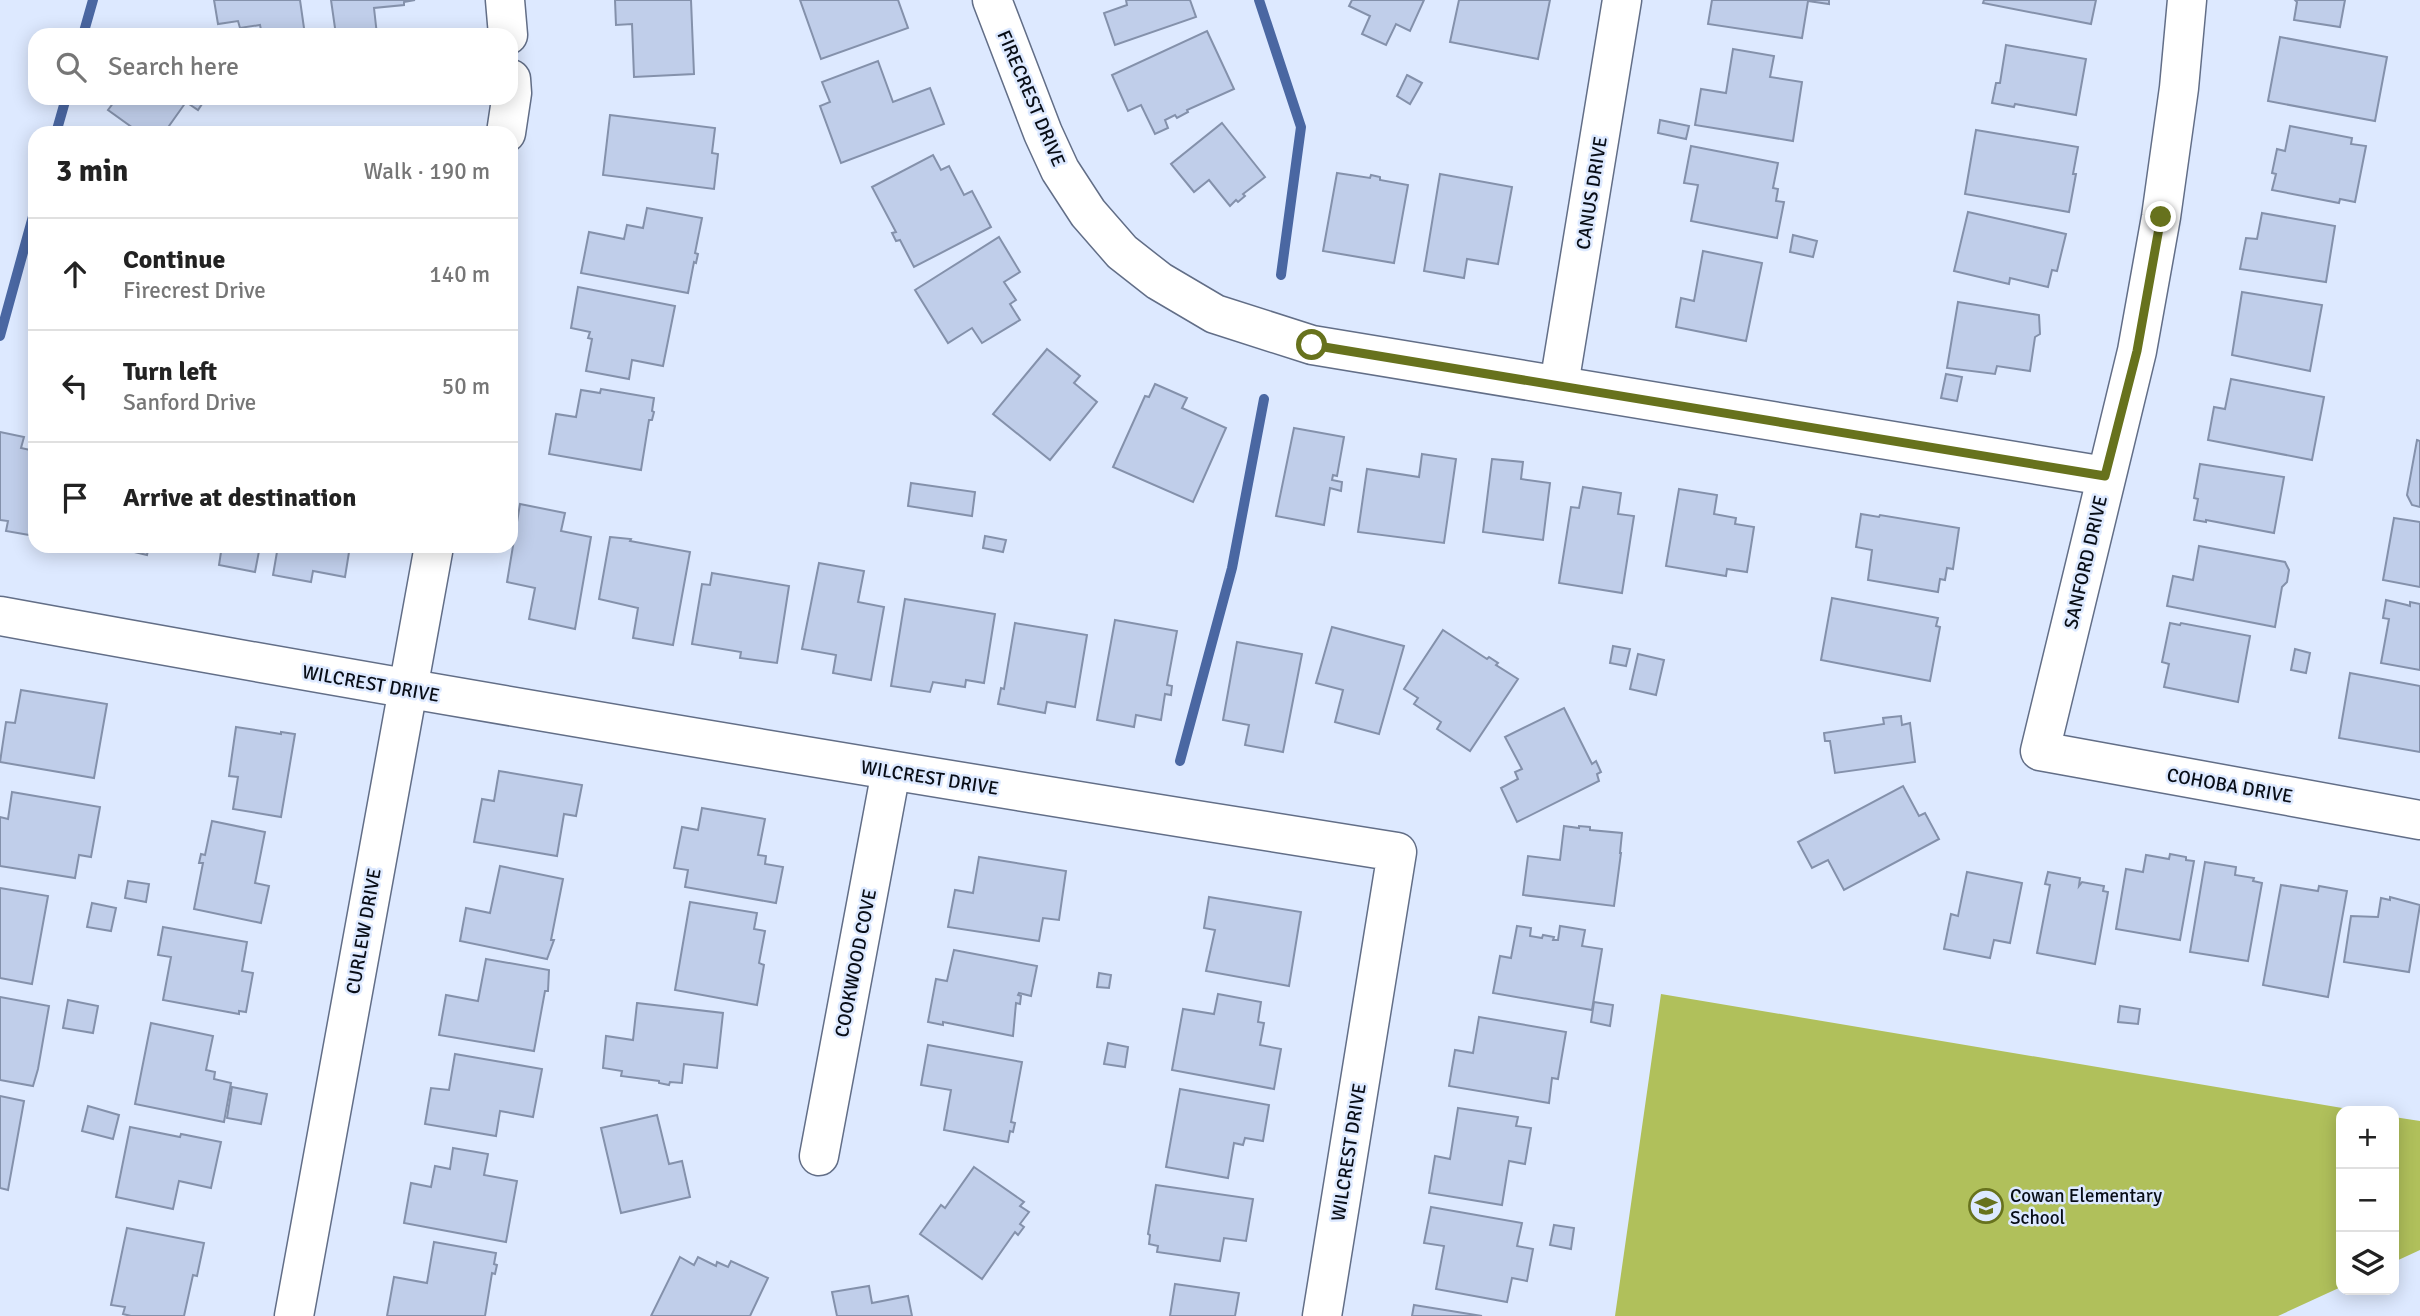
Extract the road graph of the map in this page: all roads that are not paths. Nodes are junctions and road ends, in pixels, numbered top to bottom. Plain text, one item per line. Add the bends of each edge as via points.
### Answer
1 (505, 0) edge
2 (992, 0) edge
3 (1622, 0) edge
4 (2187, 0) edge
5 (507, 28) edge
6 (510, 105) edge
7 (507, 126) edge
8 (1559, 385) junction
9 (2105, 476) junction
10 (433, 553) edge
11 (0, 616) edge
12 (407, 690) junction
13 (2040, 751) joint
14 (891, 771) junction
15 (2420, 820) edge
16 (819, 1156) dead end
17 (294, 1316) edge
18 (1322, 1316) edge

1 - 5 street
2 - 8 street, FIRECREST DRIVE via 1060,170 1088,213 1122,252 1159,281 1215,314 1312,345
3 - 8 street, CANUS DRIVE
4 - 9 street, SANFORD DRIVE via 2161,217 2137,351
6 - 7 street
8 - 9 street, FIRECREST DRIVE
9 - 13 street, SANFORD DRIVE
10 - 12 street, CURLEW DRIVE
11 - 12 street, WILCREST DRIVE
12 - 14 street, WILCREST DRIVE
12 - 17 street, CURLEW DRIVE
13 - 15 street, COHOBA DRIVE
14 - 16 street, COOKWOOD COVE
14 - 18 street, WILCREST DRIVE via 1397,852

